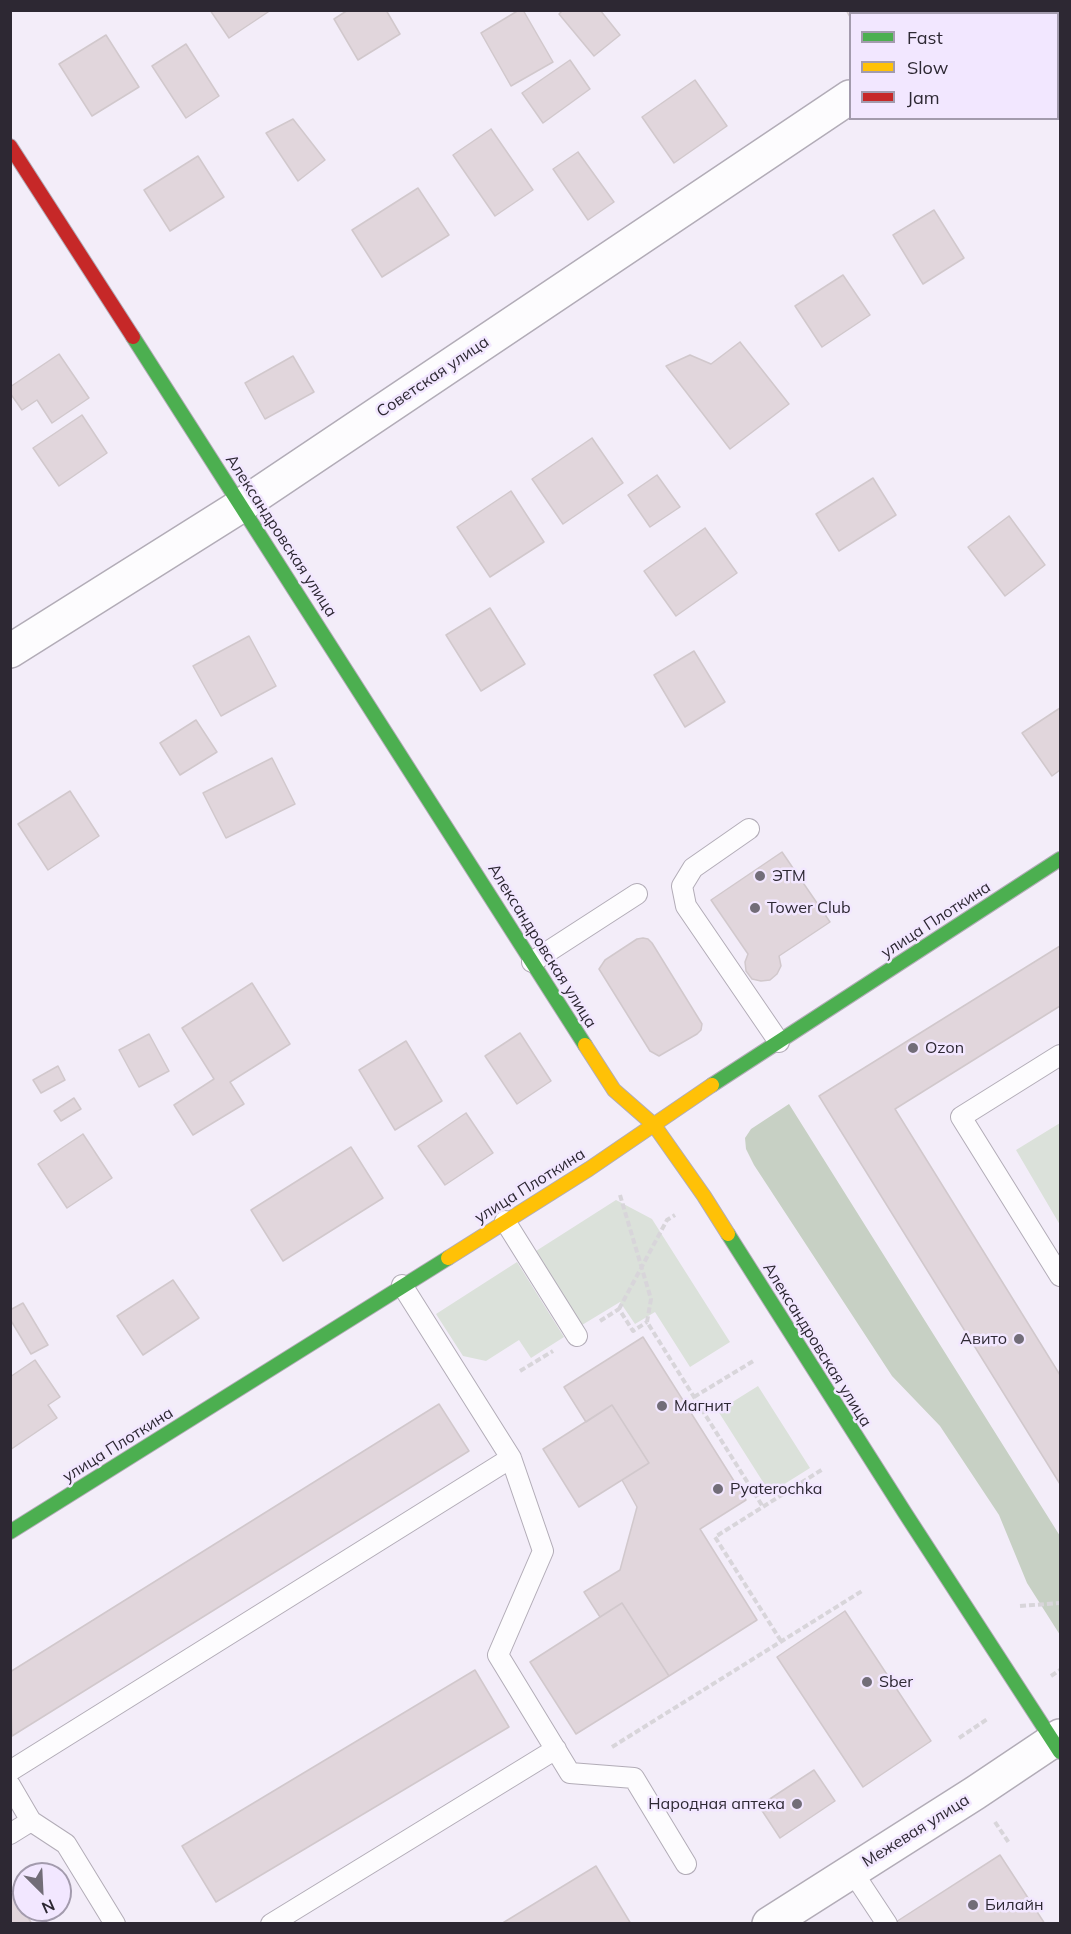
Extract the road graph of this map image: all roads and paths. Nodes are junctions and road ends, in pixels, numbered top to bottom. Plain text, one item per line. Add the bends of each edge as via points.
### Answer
1 (849, 98) edge
2 (10, 146) edge
3 (242, 505) junction
4 (10, 651) edge
5 (750, 830) dead end
6 (1060, 859) edge
7 (637, 894) dead end
8 (532, 962) junction
9 (779, 1042) junction
10 (1060, 1055) edge
11 (654, 1125) junction
12 (620, 1195) dead end
13 (667, 1220) dead end
14 (505, 1221) junction
15 (642, 1268) junction
16 (1060, 1276) edge
17 (402, 1285) junction
18 (619, 1309) dead end
19 (577, 1336) dead end
20 (755, 1359) dead end
21 (694, 1397) junction
22 (511, 1458) junction
23 (823, 1469) dead end
24 (763, 1507) junction
25 (10, 1532) edge
26 (862, 1591) dead end
27 (1060, 1603) edge
28 (1020, 1606) dead end
29 (781, 1641) junction
30 (1060, 1670) edge
31 (1050, 1676) dead end
32 (989, 1718) dead end
33 (959, 1738) dead end
34 (1058, 1743) edge
35 (556, 1749) junction
36 (10, 1771) edge
37 (570, 1773) junction
38 (10, 1785) edge
39 (989, 1814) dead end
40 (31, 1821) junction
41 (10, 1834) edge
42 (1009, 1844) dead end
43 (686, 1864) dead end
44 (852, 1871) junction
45 (115, 1923) edge
46 (271, 1923) edge
47 (769, 1923) edge
48 (886, 1923) edge

1 - 3 street, Советская улица
2 - 3 street, Александровская улица
3 - 4 street, Советская улица
3 - 8 street, Александровская улица
5 - 9 lane via 693,868 682,886 686,906
6 - 9 street, улица Плоткина
7 - 8 lane
8 - 11 street, Александровская улица via 614,1090
9 - 11 street, улица Плоткина
10 - 16 lane via 961,1117
11 - 14 street, улица Плоткина
11 - 34 street, Александровская улица via 704,1196 886,1483
12 - 15 path
13 - 15 path
14 - 17 street, улица Плоткина
14 - 19 lane
15 - 18 path
15 - 21 path via 651,1299 647,1322
17 - 22 lane
17 - 25 street, улица Плоткина
20 - 21 path
21 - 24 path
22 - 35 lane via 543,1551 498,1655
22 - 36 lane
23 - 24 path
24 - 29 path via 715,1537
26 - 29 path
27 - 28 path
29 - 37 path
30 - 31 path
32 - 33 path
34 - 44 street, Межевая улица
35 - 37 lane
35 - 46 lane
37 - 43 lane via 634,1778
38 - 40 lane
39 - 42 path
40 - 41 lane
40 - 45 lane via 66,1844
44 - 47 street, Межевая улица
44 - 48 lane

